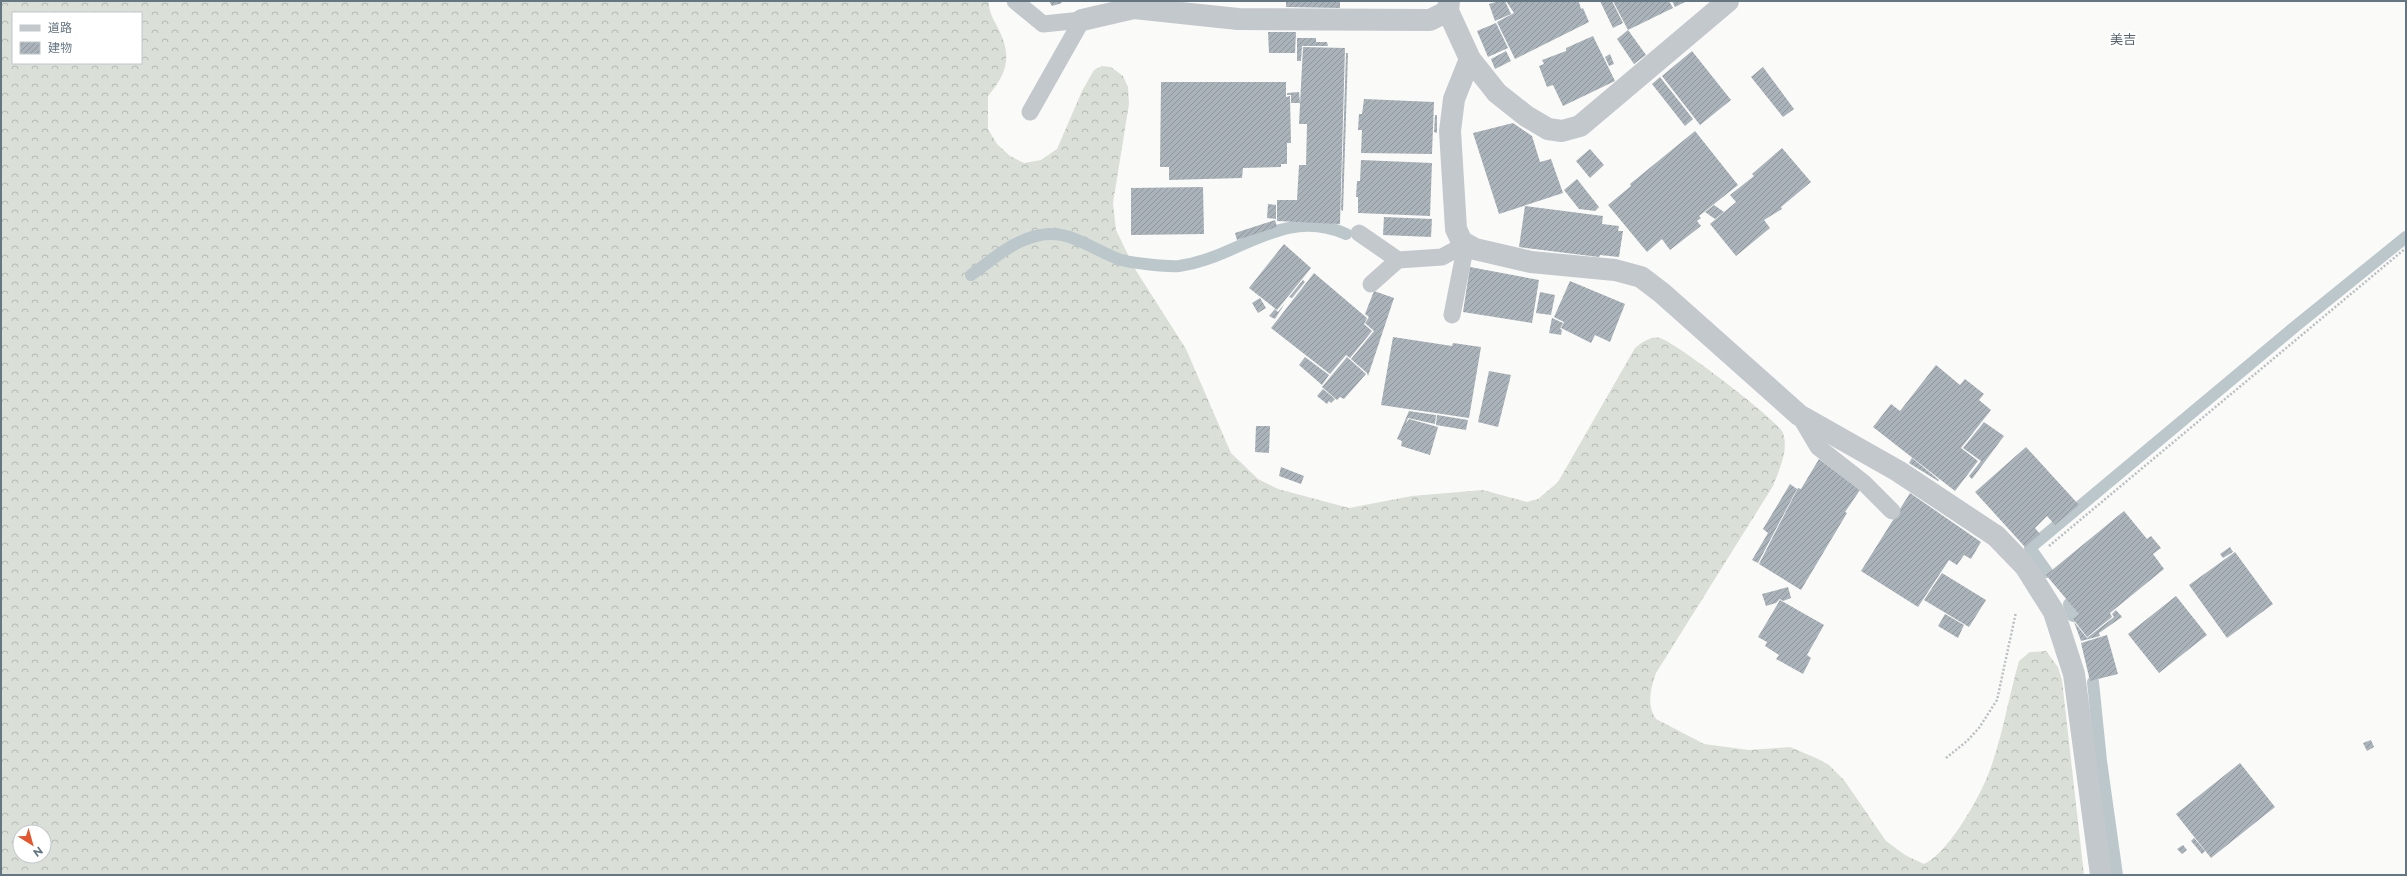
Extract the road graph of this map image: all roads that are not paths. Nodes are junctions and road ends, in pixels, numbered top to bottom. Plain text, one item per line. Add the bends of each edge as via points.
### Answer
1 (1015, 1) edge
2 (1728, 1) edge
3 (1448, 6) edge
4 (1082, 20) junction
5 (1470, 59) junction
6 (1030, 112) dead end
7 (1359, 233) dead end
8 (1466, 244) junction
9 (1398, 260) junction
10 (1372, 284) dead end
11 (1452, 315) dead end
12 (1799, 416) junction
13 (1892, 511) dead end
14 (2101, 875) edge

1 - 4 lane via 1043,24
2 - 5 street via 1580,126 1562,131 1548,129 1497,93
3 - 4 street via 1430,20 1246,19 1134,8
3 - 5 street
4 - 6 lane
5 - 8 street via 1454,99 1450,131 1456,228 1462,242
7 - 9 lane
8 - 9 lane via 1442,257
8 - 11 lane
8 - 12 street via 1475,249 1532,262 1616,270 1641,278 1662,293
9 - 10 lane
12 - 13 lane via 1818,447 1864,483
12 - 14 street via 1898,471 1983,527 1996,536 2026,567 2054,612 2074,674

